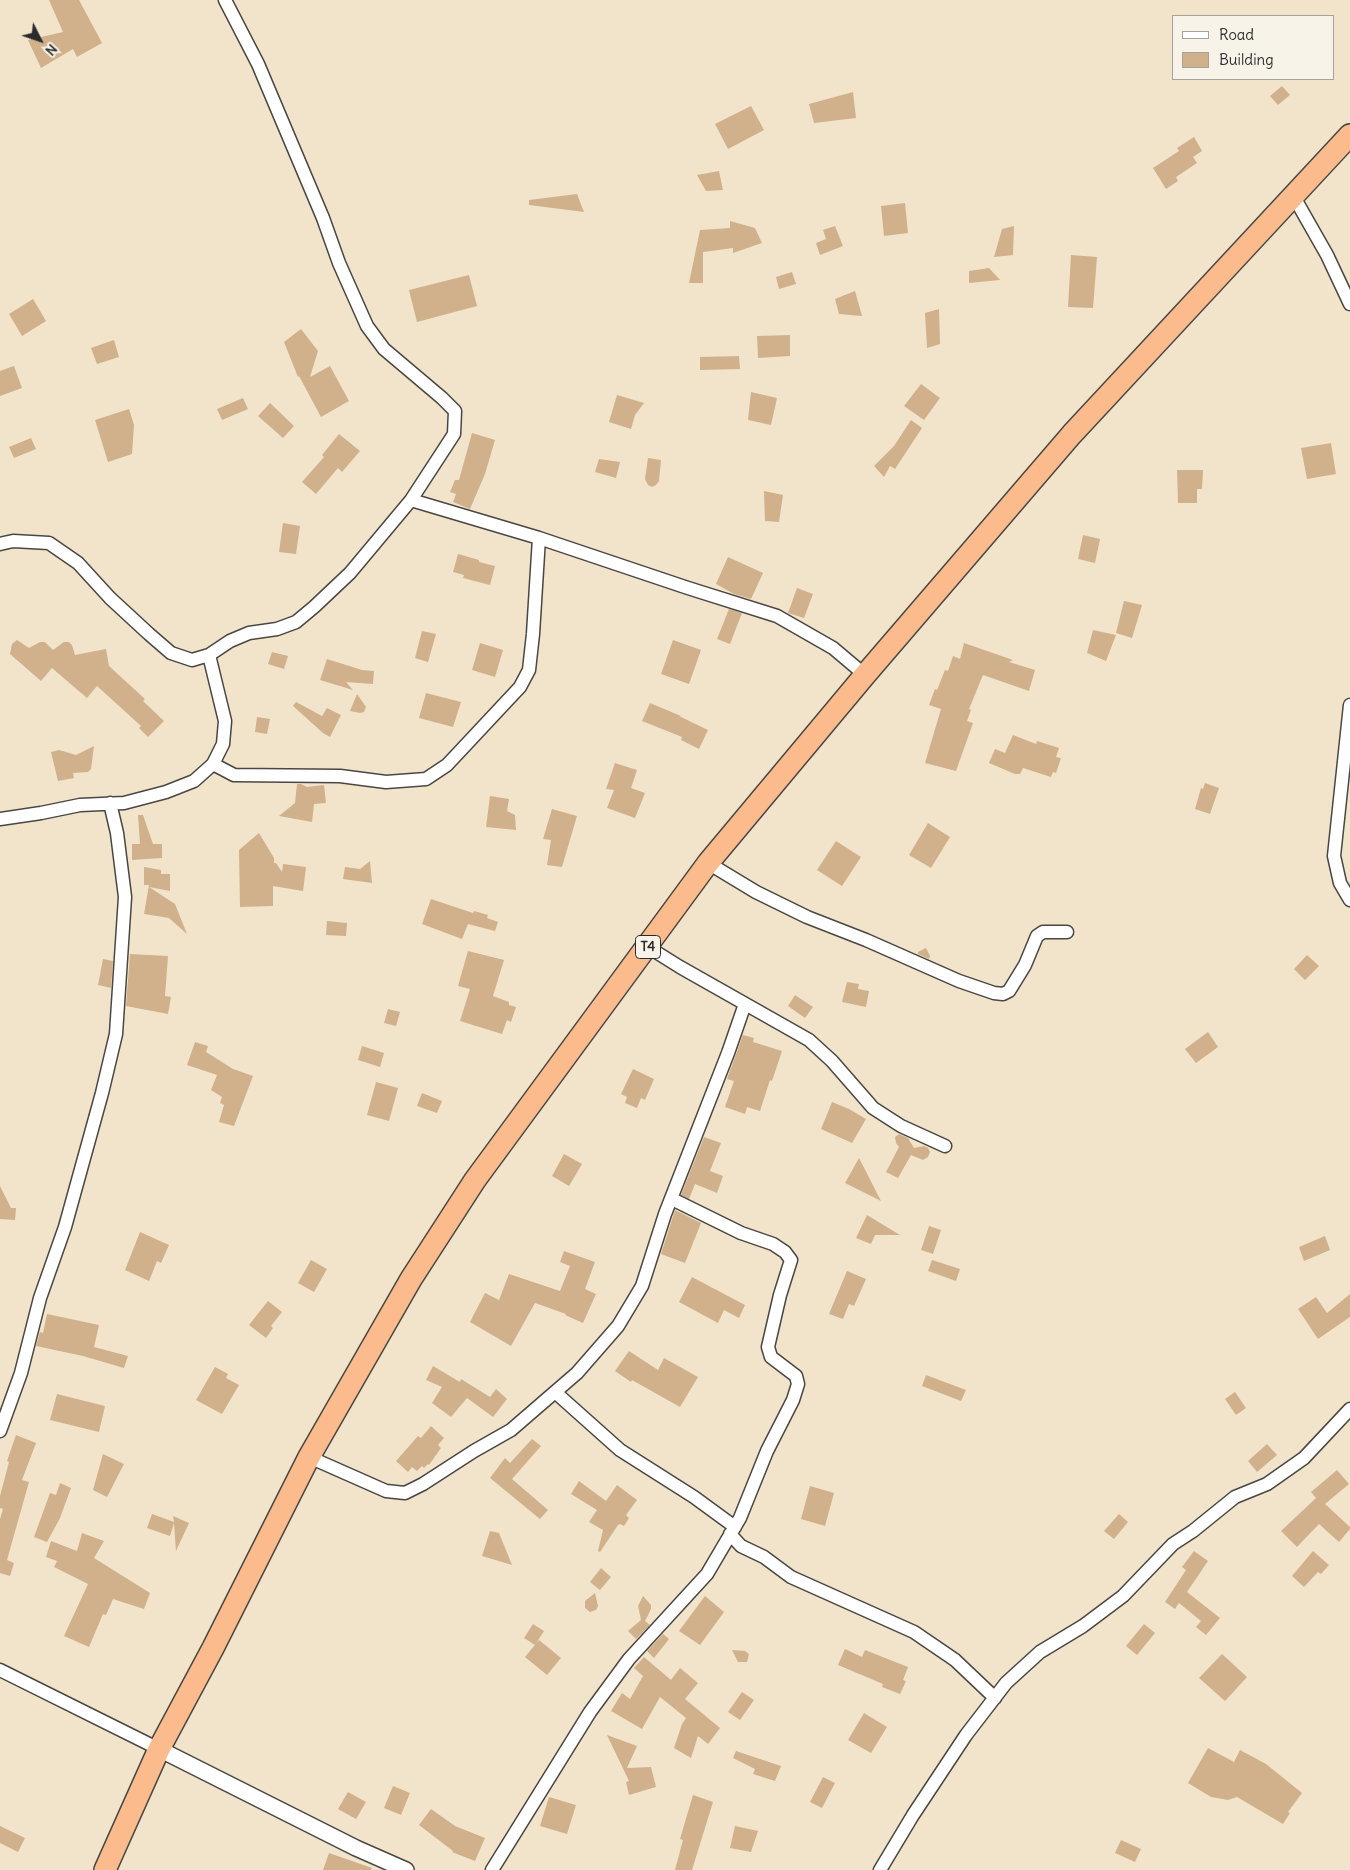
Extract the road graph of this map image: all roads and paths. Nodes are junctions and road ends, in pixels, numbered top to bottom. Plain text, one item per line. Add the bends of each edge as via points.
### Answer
1 (225, 0) edge
2 (1350, 135) edge
3 (1294, 197) junction
4 (1350, 304) edge
5 (411, 500) junction
6 (539, 538) junction
7 (0, 544) edge
8 (209, 655) junction
9 (866, 675) junction
10 (1350, 705) edge
11 (1348, 738) edge
12 (213, 764) junction
13 (110, 803) junction
14 (0, 819) edge
15 (708, 863) junction
16 (1350, 900) edge
17 (1067, 932) dead end
18 (648, 947) junction
19 (745, 1004) junction
20 (945, 1146) dead end
21 (672, 1199) junction
22 (555, 1392) junction
23 (1350, 1410) edge
24 (0, 1431) edge
25 (309, 1456) junction
26 (732, 1531) junction
27 (0, 1670) edge
28 (995, 1698) junction
29 (159, 1750) junction
30 (104, 1870) edge
31 (406, 1870) edge
32 (492, 1870) edge
33 (880, 1870) edge

1 - 5 street via 258,64 367,326 384,349 455,411 454,434
2 - 3 highway, T4
3 - 4 street
3 - 9 highway, T4 via 1072,434
5 - 6 street
5 - 8 street via 350,573 296,622 230,641
6 - 9 street via 776,616 833,648
6 - 12 street via 529,670 520,687 447,766 426,779 386,782 340,776 234,774
7 - 8 street via 13,541 49,543 78,563 110,598 171,652 192,660
8 - 12 street via 224,721 223,744
9 - 15 highway, T4
10 - 11 street
11 - 16 street via 1334,856 1340,883
12 - 13 street via 194,781 166,792 124,803
13 - 14 street
13 - 24 street via 125,897 116,1034 65,1227
15 - 17 street via 807,918 994,993 1009,991 1037,936 1043,932
15 - 18 highway, T4
18 - 19 street
18 - 25 highway, T4 via 475,1180 411,1278
19 - 20 street via 809,1040 873,1108 901,1126
19 - 21 street
21 - 22 street via 642,1286 618,1326 577,1373
21 - 26 street via 741,1234 773,1244 791,1260 768,1347 771,1356 796,1376 798,1384
22 - 25 street via 511,1430 405,1492 386,1491
22 - 26 street via 620,1450 694,1498
23 - 28 street via 1304,1458 1267,1484 1235,1497 1173,1544 1123,1596 1040,1652 1006,1683
25 - 29 highway, T4
26 - 28 street via 742,1546 791,1577 914,1632 955,1660
26 - 32 street via 707,1574 629,1659 590,1712
27 - 29 street
28 - 33 street via 961,1743
29 - 30 highway, T4
29 - 31 street

